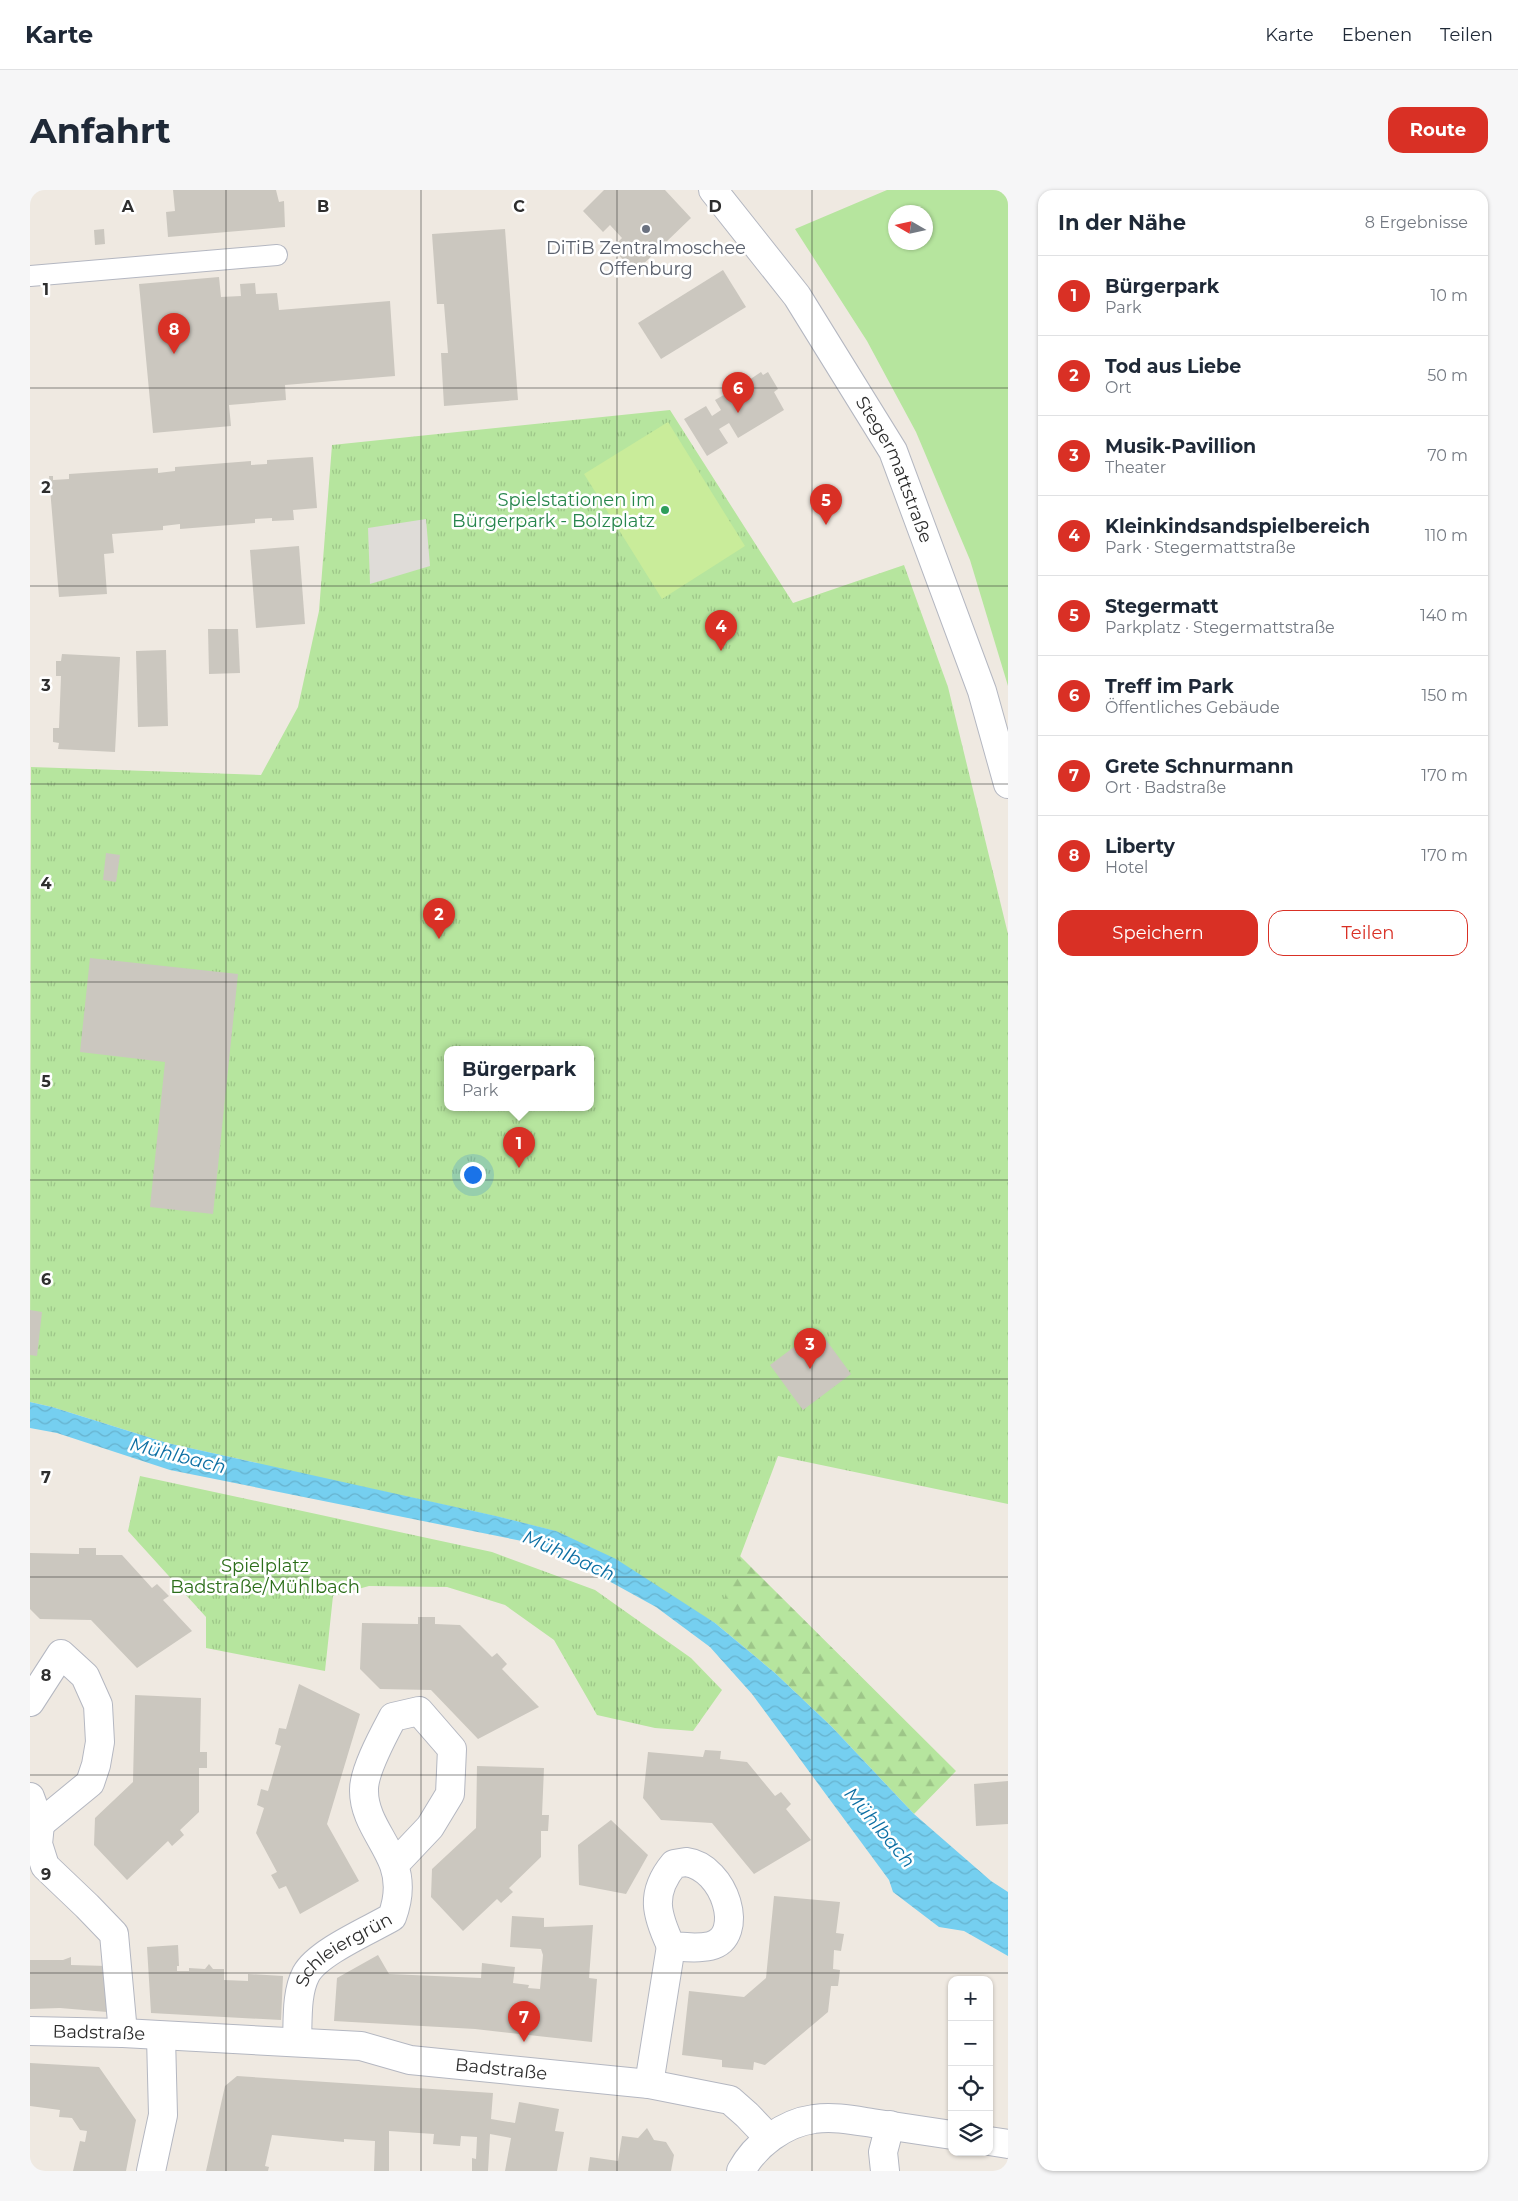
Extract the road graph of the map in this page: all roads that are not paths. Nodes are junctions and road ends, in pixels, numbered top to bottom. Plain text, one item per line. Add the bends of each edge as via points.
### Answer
1 (713, 190) edge
2 (278, 255) dead end
3 (30, 276) edge
4 (1008, 784) edge
5 (30, 1702) edge
6 (30, 1797) edge
7 (40, 1824) junction
8 (394, 1866) junction
9 (671, 1946) dead end
10 (30, 2031) edge
11 (123, 2033) junction
12 (161, 2037) junction
13 (297, 2042) junction
14 (649, 2084) junction
15 (890, 2126) junction
16 (948, 2134) edge
17 (769, 2138) junction
18 (993, 2142) edge
19 (1008, 2144) edge
20 (151, 2171) edge
21 (741, 2171) edge
22 (885, 2171) edge

1 - 4 street, Stegermattstraße via 797,296 893,451 982,691
2 - 3 lane
5 - 7 street via 61,1654 85,1676 98,1705 100,1742 90,1783
6 - 7 street
7 - 11 street via 38,1844 45,1866 114,1934
8 - 8 street, Schleiergrün via 430,1827 450,1794 452,1750 418,1711 394,1717 375,1752 364,1790 371,1822
8 - 13 street, Schleiergrün via 398,1900 392,1917 319,1959 306,1974 300,1994
9 - 14 street
10 - 11 street, Badstraße
11 - 12 street, Badstraße
12 - 13 street, Badstraße
12 - 20 street via 163,2115
13 - 14 street, Badstraße via 361,2046 410,2060
14 - 17 street, Badstraße via 730,2100
15 - 16 street
15 - 17 street via 840,2118 814,2119 788,2127
15 - 22 street via 883,2152
17 - 21 street
18 - 19 street

